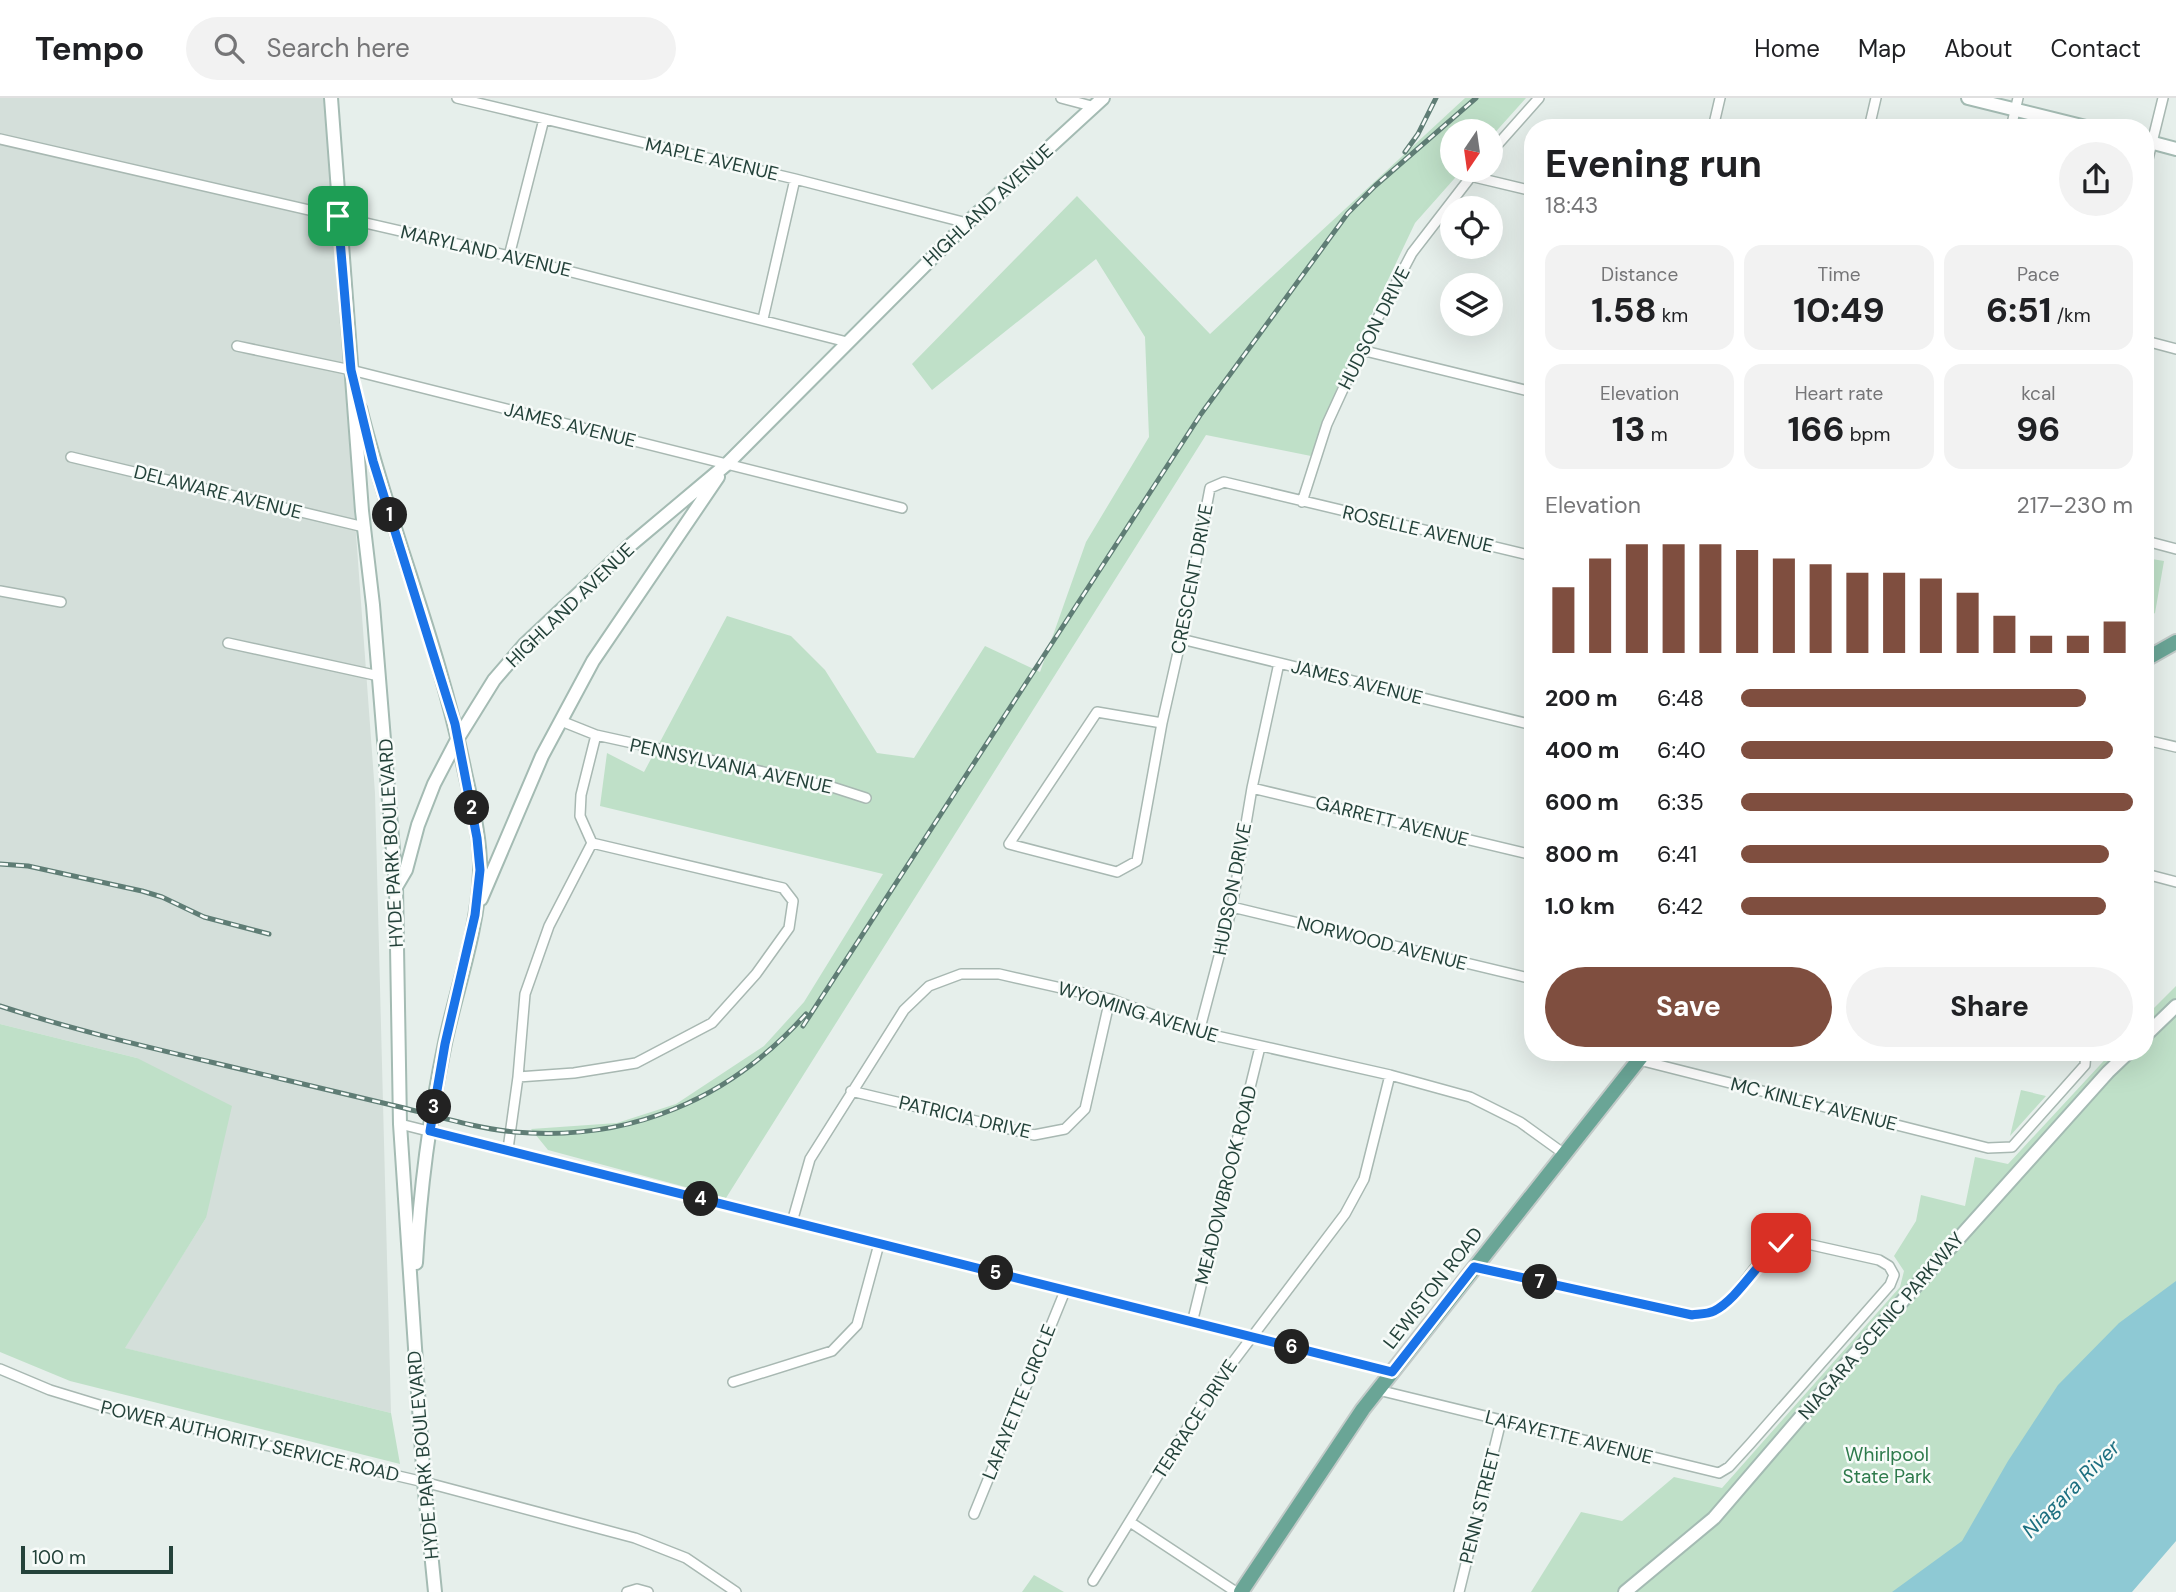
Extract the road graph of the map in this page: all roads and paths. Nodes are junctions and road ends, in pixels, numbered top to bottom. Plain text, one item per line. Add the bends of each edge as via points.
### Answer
1 (331, 98) edge
2 (457, 98) edge
3 (1061, 98) edge
4 (1539, 98) edge
5 (1720, 98) edge
6 (1876, 98) edge
7 (1968, 98) edge
8 (2163, 98) edge
9 (1099, 102) edge
10 (2017, 104) edge
11 (544, 119) junction
12 (1715, 119) edge
13 (1871, 119) edge
14 (2063, 119) edge
15 (2154, 126) edge
16 (1503, 138) edge
17 (0, 139) edge
18 (2154, 143) edge
19 (2176, 149) edge
20 (795, 179) junction
21 (1466, 182) edge
22 (1503, 182) edge
23 (1524, 188) edge
24 (338, 216) junction
25 (967, 223) junction
26 (509, 256) junction
27 (763, 319) junction
28 (847, 342) junction
29 (2154, 343) edge
30 (237, 346) dead end
31 (2176, 349) edge
32 (1361, 350) junction
33 (351, 370) junction
34 (1524, 390) edge
35 (71, 457) dead end
36 (727, 464) junction
37 (1302, 502) junction
38 (902, 508) dead end
39 (364, 527) junction
40 (2154, 543) edge
41 (2176, 548) edge
42 (1524, 554) edge
43 (0, 591) edge
44 (61, 601) dead end
45 (1181, 639) junction
46 (2176, 642) edge
47 (228, 643) dead end
48 (2154, 654) edge
49 (1279, 663) junction
50 (379, 676) junction
51 (561, 721) junction
52 (1162, 723) junction
53 (1524, 723) edge
54 (596, 735) junction
55 (458, 738) junction
56 (2154, 742) edge
57 (2176, 747) edge
58 (1252, 788) junction
59 (866, 798) dead end
60 (592, 843) junction
61 (1524, 853) edge
62 (2154, 876) edge
63 (2176, 881) edge
64 (396, 887) junction
65 (1232, 907) junction
66 (475, 915) junction
67 (1524, 977) edge
68 (1110, 999) junction
69 (2176, 1006) edge
70 (2154, 1027) edge
71 (1199, 1032) junction
72 (1260, 1047) junction
73 (1638, 1061) edge
74 (1661, 1061) edge
75 (2085, 1061) edge
76 (2120, 1061) edge
77 (1391, 1075) junction
78 (518, 1077) junction
79 (851, 1091) junction
80 (400, 1124) junction
81 (430, 1131) junction
82 (508, 1149) junction
83 (1563, 1153) junction
84 (792, 1222) junction
85 (879, 1244) junction
86 (1474, 1267) junction
87 (1065, 1291) junction
88 (413, 1318) junction
89 (1192, 1322) junction
90 (1251, 1337) junction
91 (0, 1369) edge
92 (1392, 1372) junction
93 (733, 1382) dead end
94 (1378, 1390) junction
95 (1501, 1421) junction
96 (424, 1482) junction
97 (974, 1514) dead end
98 (1130, 1522) junction
99 (1093, 1581) dead end
100 (435, 1592) edge
101 (627, 1592) edge
102 (648, 1592) edge
103 (736, 1592) edge
104 (1238, 1592) edge
105 (1458, 1592) edge
106 (1625, 1592) edge

1 - 24 main road, HYDE PARK BOULEVARD
2 - 11 street, MAPLE AVENUE
3 - 9 street
4 - 16 street
5 - 12 street
6 - 13 street
7 - 10 main road
8 - 15 street
9 - 25 main road, HIGHLAND AVENUE
10 - 14 main road
11 - 20 street, MAPLE AVENUE
11 - 26 street
17 - 24 street, MARYLAND AVENUE
18 - 19 main road
20 - 25 street, MAPLE AVENUE
20 - 27 street
21 - 32 street, HUDSON DRIVE via 1412,253
22 - 23 street
24 - 26 street, MARYLAND AVENUE
24 - 33 main road, HYDE PARK BOULEVARD
25 - 28 main road, HIGHLAND AVENUE
26 - 27 street, MARYLAND AVENUE
27 - 28 street, MARYLAND AVENUE
28 - 36 main road, HIGHLAND AVENUE
29 - 31 street
30 - 33 street, JAMES AVENUE
32 - 34 street
32 - 37 street, HUDSON DRIVE via 1327,424
33 - 36 street, JAMES AVENUE
33 - 39 main road, HYDE PARK BOULEVARD
33 - 55 main road, HYDE PARK BOULEVARD via 373,461
35 - 39 street, DELAWARE AVENUE
36 - 38 street, JAMES AVENUE
36 - 51 main road, HIGHLAND AVENUE via 600,650
36 - 55 main road, HIGHLAND AVENUE via 627,548 525,644 494,680
37 - 42 street, ROSELLE AVENUE
37 - 45 street, CRESCENT DRIVE via 1224,482 1210,488
39 - 50 main road, HYDE PARK BOULEVARD
40 - 41 street
43 - 44 street
45 - 49 street, JAMES AVENUE
45 - 52 street, CRESCENT DRIVE
46 - 48 main road
47 - 50 street
49 - 53 street, JAMES AVENUE
49 - 58 street, HUDSON DRIVE
50 - 64 main road, HYDE PARK BOULEVARD
51 - 54 street, PENNSYLVANIA AVENUE
51 - 66 main road, HIGHLAND AVENUE via 515,814
52 - 52 street, CRESCENT DRIVE via 1137,861 1118,872 1009,844 1097,712
54 - 59 street, PENNSYLVANIA AVENUE
54 - 60 street via 580,816
55 - 64 main road, HIGHLAND AVENUE via 434,785
55 - 66 main road, HYDE PARK BOULEVARD via 477,838 480,870
56 - 57 street
58 - 61 street, GARRETT AVENUE
58 - 65 street, HUDSON DRIVE
60 - 78 street via 550,926 525,994
60 - 78 street via 783,888 793,901 789,928 712,1023 636,1063
62 - 63 street
64 - 80 main road, HYDE PARK BOULEVARD
65 - 67 street, NORWOOD AVENUE
65 - 71 street, HUDSON DRIVE
66 - 81 main road, HYDE PARK BOULEVARD
68 - 71 street, WYOMING AVENUE
68 - 79 street, WYOMING AVENUE via 999,974 961,974 929,986 904,1010
68 - 79 street, PATRICIA DRIVE via 1085,1109 1065,1129 1034,1135
69 - 70 main road
71 - 72 street, WYOMING AVENUE
72 - 77 street, WYOMING AVENUE
72 - 89 street, MEADOWBROOK ROAD
73 - 83 main road, LEWISTON ROAD
74 - 75 street, MC KINLEY AVENUE via 1989,1148 2012,1147
76 - 106 main road, NIAGARA SCENIC PARKWAY via 1854,1354 1714,1518
77 - 83 street, WYOMING AVENUE via 1469,1097 1520,1122
77 - 90 street, TERRACE DRIVE via 1364,1179 1352,1202
78 - 82 street
79 - 84 street, WYOMING AVENUE via 810,1159
80 - 81 street
80 - 88 main road, HYDE PARK BOULEVARD
81 - 82 street
81 - 88 main road, HYDE PARK BOULEVARD
82 - 84 street
83 - 86 main road, LEWISTON ROAD
84 - 85 street
85 - 87 street
85 - 93 street via 857,1325 832,1351
86 - 92 main road, LEWISTON ROAD
86 - 95 street, LAFAYETTE AVENUE via 1692,1315 1712,1312 1727,1301 1781,1243 1794,1241 1879,1260 1894,1275 1751,1444 1719,1473
87 - 89 street
87 - 97 street, LAFAYETTE CIRCLE
88 - 96 main road, HYDE PARK BOULEVARD
89 - 90 street
90 - 92 street
90 - 98 street, TERRACE DRIVE via 1195,1413
91 - 96 street, POWER AUTHORITY SERVICE ROAD via 109,1409
92 - 94 main road, LEWISTON ROAD
94 - 95 street, LAFAYETTE AVENUE
94 - 104 main road, LEWISTON ROAD
95 - 105 street, PENN STREET
96 - 100 main road, HYDE PARK BOULEVARD
96 - 103 street, POWER AUTHORITY SERVICE ROAD via 650,1543 686,1558
98 - 99 street, TERRACE DRIVE
98 - 104 street
101 - 102 street

